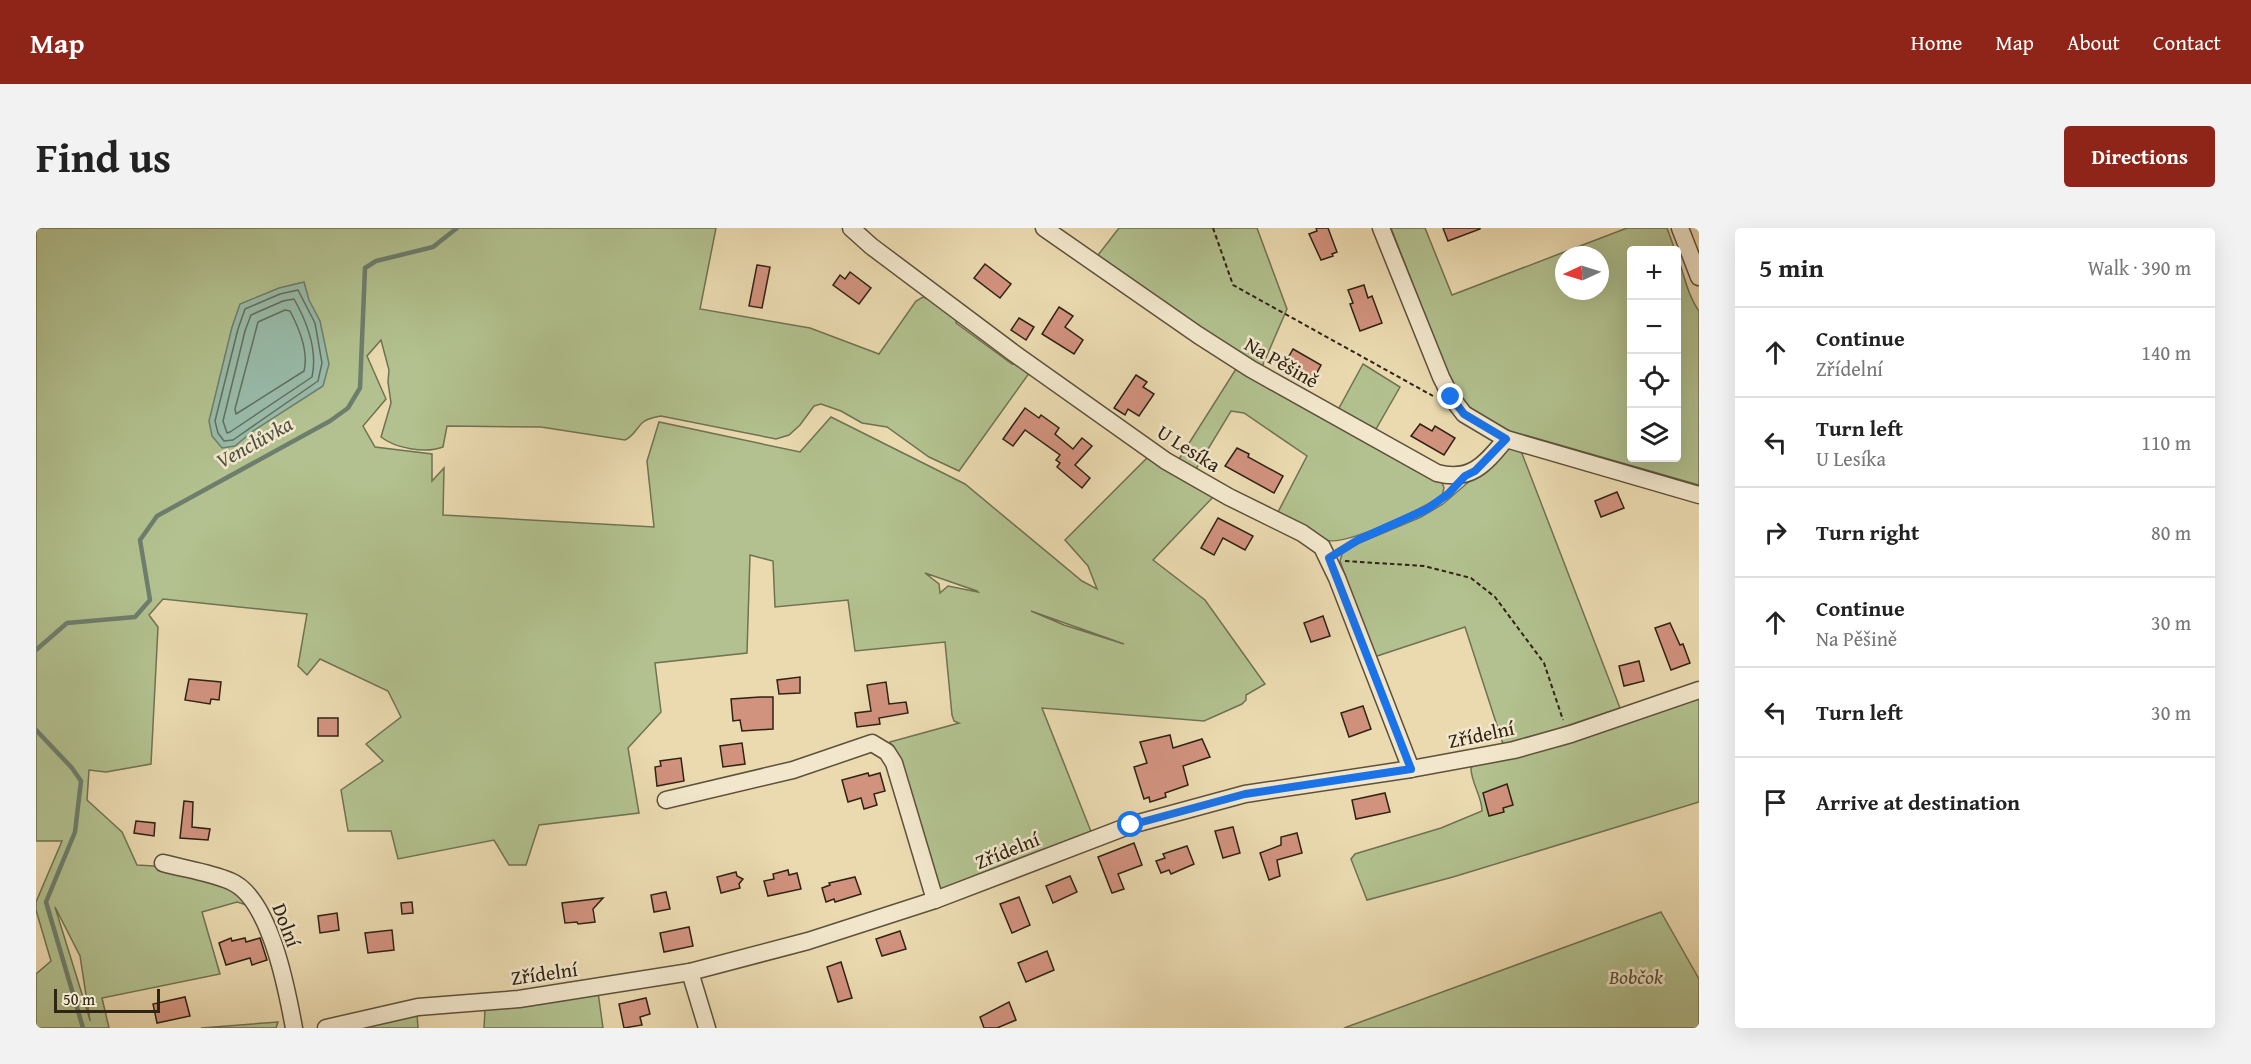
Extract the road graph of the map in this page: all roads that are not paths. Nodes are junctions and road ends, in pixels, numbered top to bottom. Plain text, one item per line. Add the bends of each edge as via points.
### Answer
1 (851, 228) edge
2 (1044, 228) edge
3 (1381, 228) edge
4 (1680, 228) edge
5 (1699, 277) edge
6 (1506, 439) junction
7 (1699, 495) edge
8 (1699, 690) edge
9 (1411, 769) junction
10 (666, 800) dead end
11 (164, 863) dead end
12 (935, 900) junction
13 (690, 972) junction
14 (294, 1028) edge
15 (326, 1028) edge
16 (707, 1028) edge

1 - 9 street, U Lesíka via 997,340 1147,447 1322,547
2 - 6 street, Na Pěšině via 1251,369 1437,473 1465,476
3 - 6 street via 1451,397 1464,414
4 - 5 street
6 - 7 street
8 - 9 street, Zřídelní via 1514,750
9 - 12 street, Zřídelní via 1245,794 1131,825
10 - 12 street via 793,770 872,743 887,752 894,763
11 - 14 street, Dolní via 231,881 246,891 261,911 286,984
12 - 13 street, Zřídelní via 808,942
13 - 15 street, Zřídelní via 519,999 418,1007
13 - 16 street

